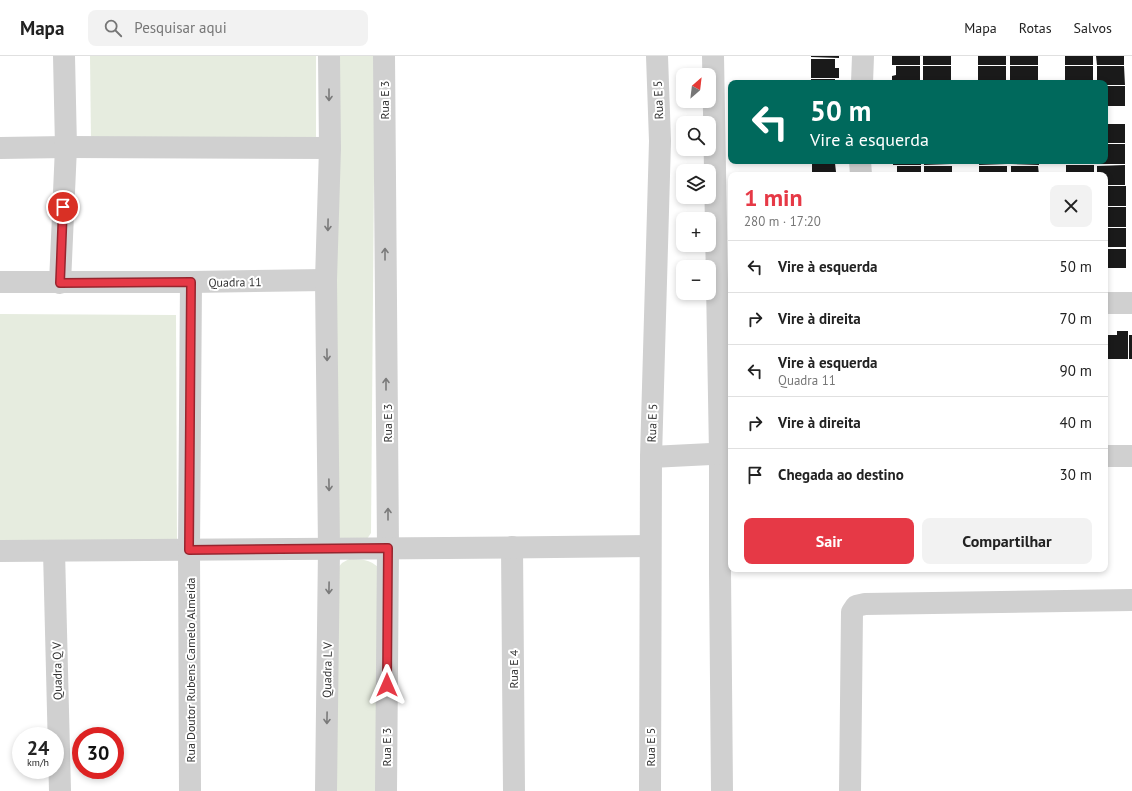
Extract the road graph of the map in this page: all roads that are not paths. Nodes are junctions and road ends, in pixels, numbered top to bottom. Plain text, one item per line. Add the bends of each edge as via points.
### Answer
1 (64, 56) edge
2 (329, 56) edge
3 (384, 56) edge
4 (657, 56) edge
5 (713, 56) edge
6 (863, 56) edge
7 (862, 80) edge
8 (66, 146) junction
9 (0, 148) edge
10 (330, 148) junction
11 (326, 280) junction
12 (0, 282) edge
13 (191, 282) junction
14 (60, 283) junction
15 (1108, 303) edge
16 (1132, 304) edge
17 (726, 453) edge
18 (651, 456) junction
19 (1108, 456) edge
20 (1132, 456) edge
21 (650, 546) junction
22 (512, 547) junction
23 (388, 548) junction
24 (329, 549) junction
25 (189, 550) junction
26 (0, 551) edge
27 (54, 551) junction
28 (1132, 600) edge
29 (60, 791) edge
30 (190, 791) edge
31 (326, 791) edge
32 (386, 791) edge
33 (514, 791) edge
34 (650, 791) edge
35 (722, 791) edge
36 (850, 791) edge

1 - 8 street
2 -> 10 street, Quadra L V
23 -> 3 street, Rua E 3
4 - 18 street, Rua E 5 via 660,141
5 - 17 street
6 - 7 street
8 - 9 street
8 - 10 street
8 - 14 street
10 -> 11 street, Quadra L V
11 - 13 street, Quadra 11
11 -> 24 street, Quadra L V
12 - 14 street, Quadra 11
13 - 14 street, Quadra 11
13 - 25 street, Rua Doutor Rubens Camelo Almeida
15 - 16 street
17 - 18 street
17 - 35 street via 720,572
18 - 21 street, Rua E 5
19 - 20 street
21 - 22 street
21 - 34 street, Rua E 5
22 - 23 street
22 - 33 street, Rua E 4
23 - 24 street
23 - 32 street, Rua E 3
24 - 25 street
24 -> 31 street, Quadra L V
25 - 27 street
25 - 30 street, Rua Doutor Rubens Camelo Almeida
26 - 27 street
27 - 29 street, Quadra Q V
28 - 36 street via 856,606 852,612

